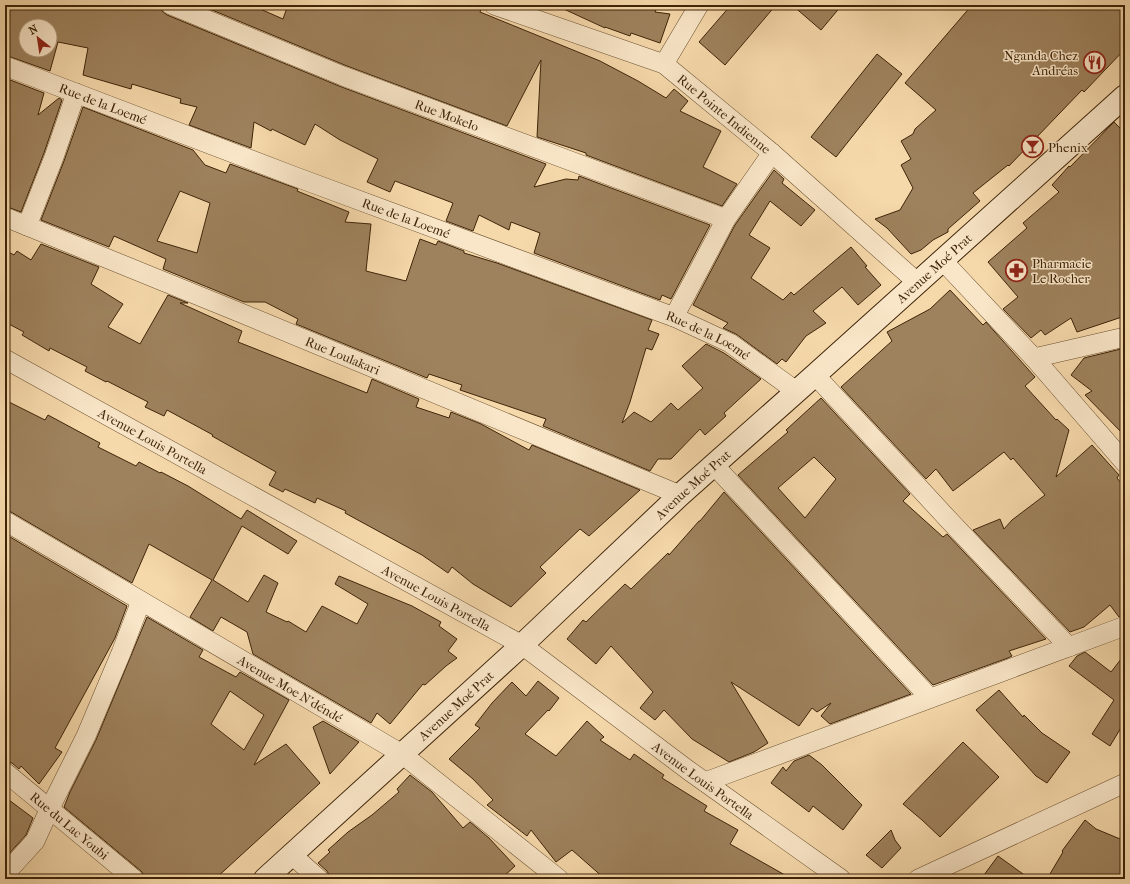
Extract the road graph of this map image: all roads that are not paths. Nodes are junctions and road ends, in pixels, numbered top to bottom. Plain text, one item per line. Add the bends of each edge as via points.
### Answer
1 (171, 5) edge
2 (494, 5) edge
3 (698, 5) edge
4 (664, 64) junction
5 (5, 66) edge
6 (76, 93) junction
7 (1125, 96) edge
8 (772, 153) junction
9 (5, 217) edge
10 (726, 219) junction
11 (28, 226) junction
12 (943, 261) junction
13 (918, 283) junction
14 (674, 317) junction
15 (1125, 337) edge
16 (1034, 358) junction
17 (5, 359) edge
18 (815, 375) junction
19 (796, 391) junction
20 (1125, 463) edge
21 (714, 465) junction
22 (680, 495) junction
23 (5, 521) edge
24 (141, 600) junction
25 (1125, 626) edge
26 (522, 645) junction
27 (1069, 647) junction
28 (930, 698) junction
29 (402, 754) junction
30 (5, 772) edge
31 (705, 782) junction
32 (1125, 783) edge
33 (50, 808) junction
34 (292, 855) junction
35 (5, 874) edge
36 (134, 879) edge
37 (265, 879) edge
38 (319, 879) edge
39 (559, 879) edge
40 (841, 879) edge
41 (918, 879) edge

1 - 10 street, Rue Mokelo via 343,76
2 - 4 street, Rue Pointe Indienne
3 - 4 street
4 - 8 street, Rue Pointe Indienne
5 - 6 street, Rue de la Loemé
6 - 11 street
6 - 14 street, Rue de la Loemé
7 - 12 street, Avenue Moé Prat
8 - 10 street
8 - 13 street, Rue Pointe Indienne
9 - 11 street, Rue Loulakari
10 - 14 street
11 - 22 street, Rue Loulakari
12 - 13 street, Avenue Moé Prat
12 - 16 street
13 - 18 street, Avenue Moé Prat
14 - 19 street, Rue de la Loemé via 730,343
15 - 16 street
16 - 20 street
17 - 26 street, Avenue Louis Portella
18 - 19 street, Avenue Moé Prat
18 - 27 street
19 - 21 street, Avenue Moé Prat
21 - 22 street, Avenue Moé Prat
21 - 28 street
22 - 26 street, Avenue Moé Prat
23 - 24 street, Avenue Moe N'déndé
24 - 29 street, Avenue Moe N'déndé
24 - 33 street via 86,736
25 - 27 street
26 - 29 street, Avenue Moé Prat
26 - 31 street, Avenue Louis Portella
27 - 28 street
28 - 31 street
29 - 34 street, Avenue Moé Prat
29 - 39 street, Avenue Moe N'déndé
30 - 33 street, Rue du Lac Youbi
31 - 40 street, Avenue Louis Portella
32 - 41 street
33 - 35 street via 35,841
33 - 36 street, Rue du Lac Youbi
34 - 37 street, Avenue Moé Prat
34 - 38 street

